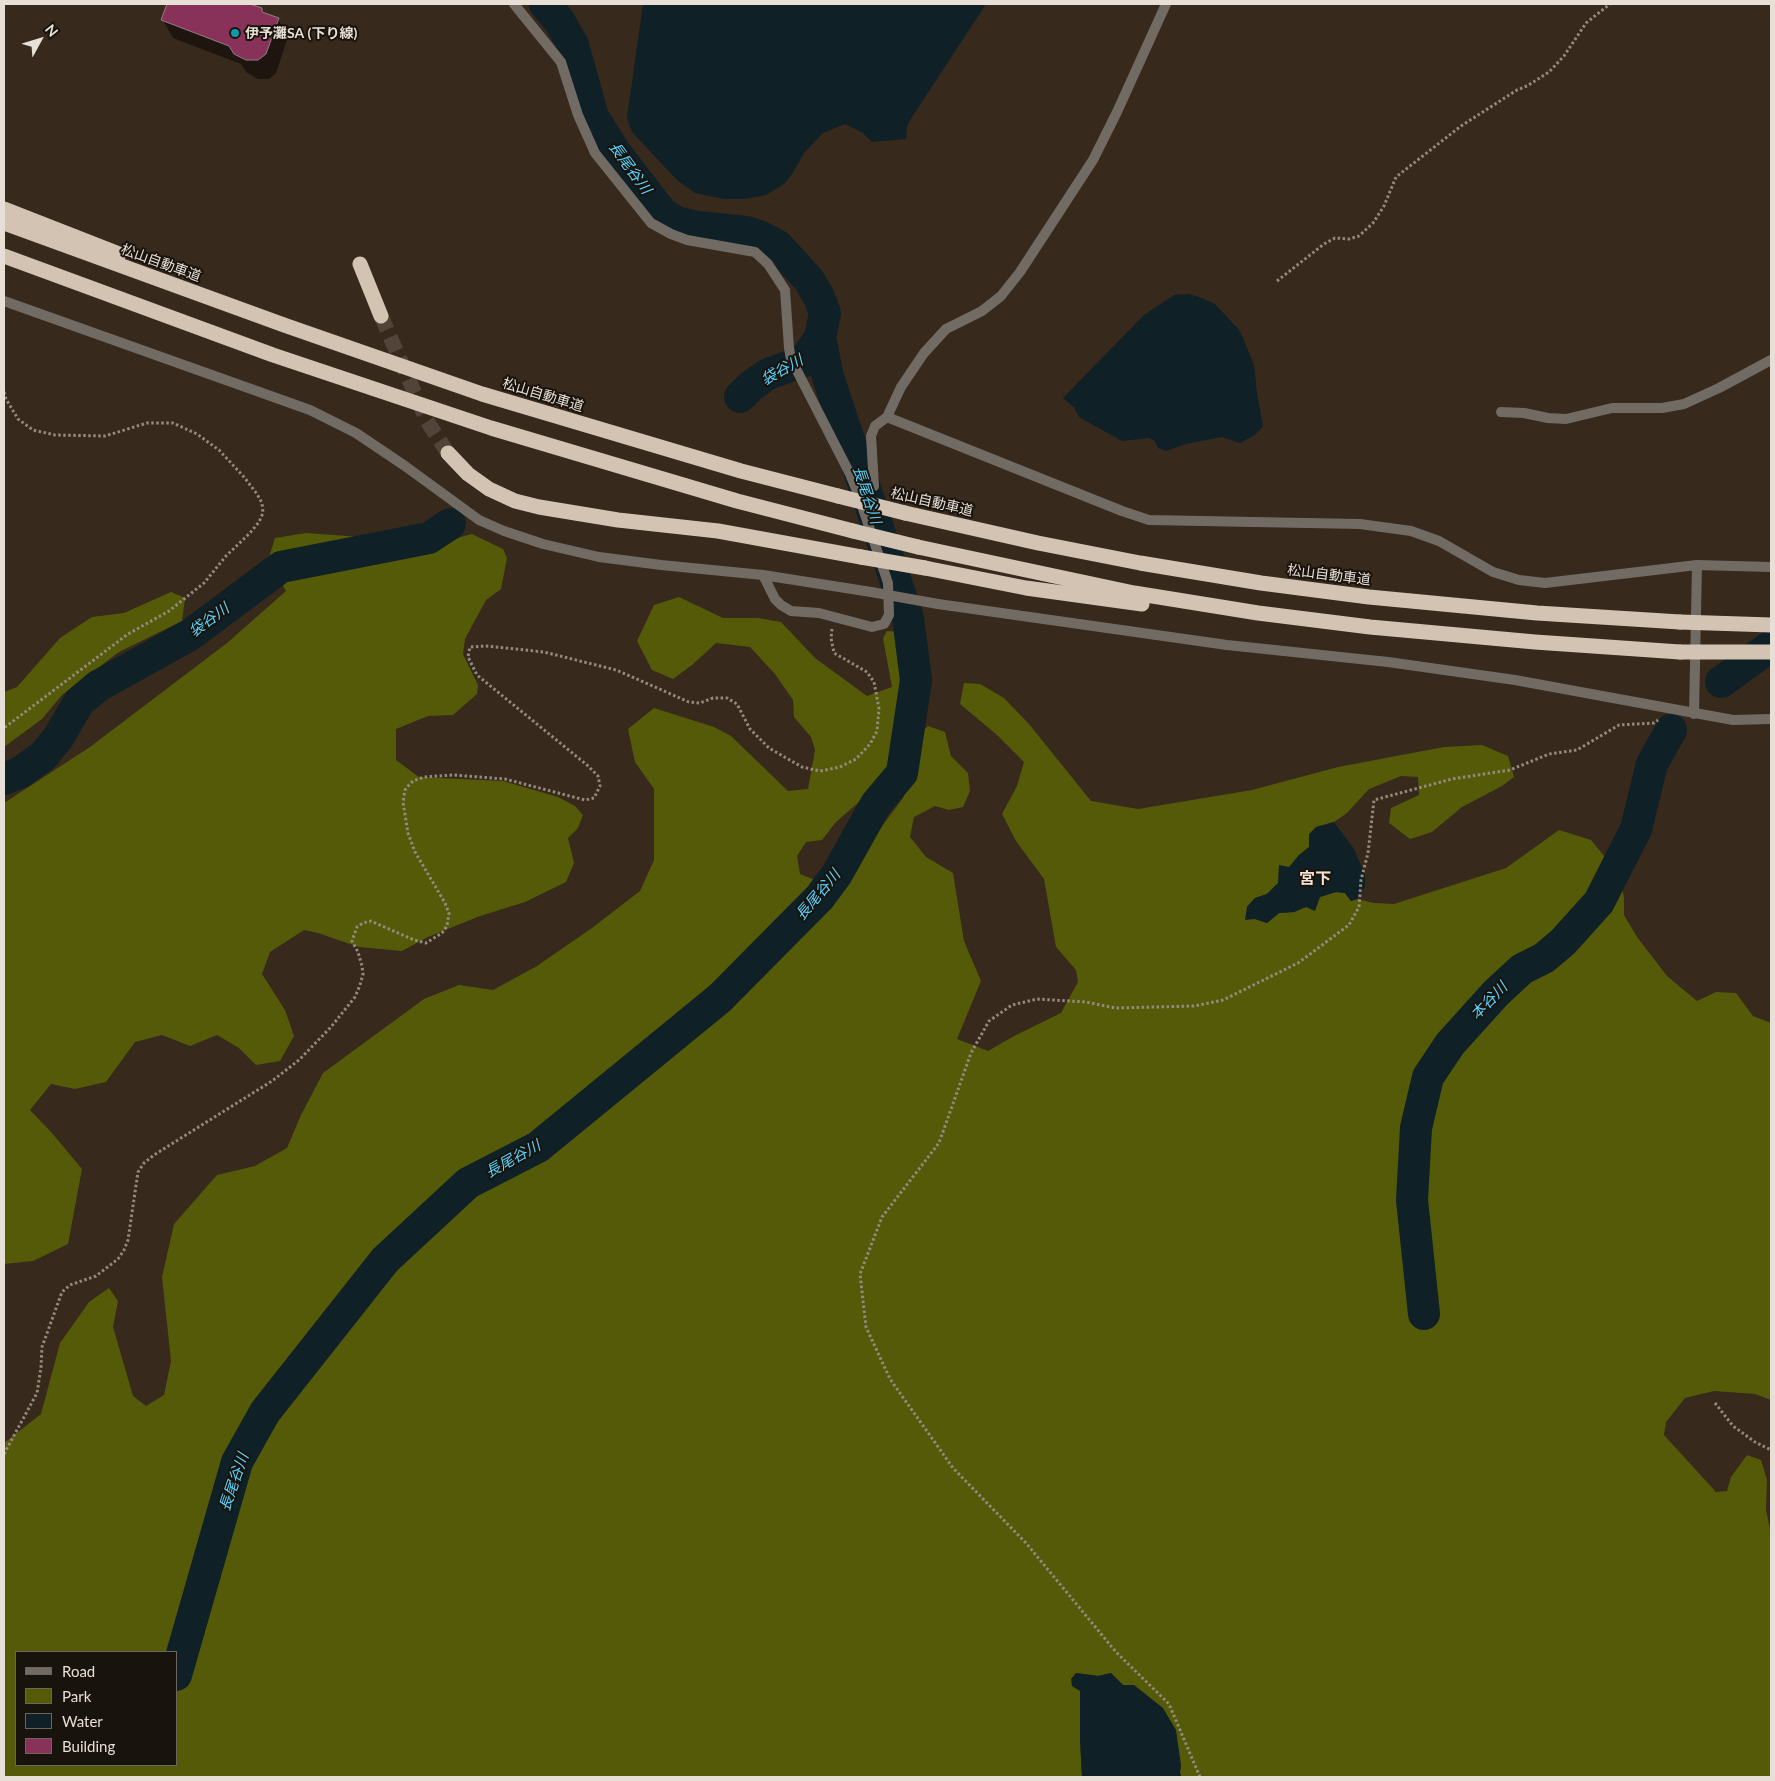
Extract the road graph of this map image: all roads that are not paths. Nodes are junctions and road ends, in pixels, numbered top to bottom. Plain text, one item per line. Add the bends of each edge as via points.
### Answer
1 (514, 4) edge
2 (1166, 4) edge
3 (4, 209) edge
4 (4, 223) edge
5 (4, 256) edge
6 (360, 264) dead end
7 (4, 301) edge
8 (381, 316) tunnel mouth
9 (284, 325) junction
10 (1771, 360) edge
11 (1500, 412) dead end
12 (887, 417) junction
13 (448, 453) tunnel mouth
14 (857, 490) junction
15 (1697, 565) junction
16 (1771, 567) edge
17 (763, 575) junction
18 (1771, 625) edge
19 (1370, 627) junction
20 (1771, 652) edge
21 (1694, 714) junction
22 (1771, 719) edge

1 - 14 street via 561,62 578,115 595,153 651,223 687,240 755,252 768,264 785,290 791,359
2 - 12 street via 1093,160 1020,272 1001,296 982,311 946,329 901,387
3 - 9 highway via 214,292
4 - 9 highway, 松山自動車道
5 - 19 highway, bridge via 273,355 491,428 737,501 918,547 1134,593
6 - 8 highway
7 - 17 street via 310,410 356,433 479,520 504,531 543,544 599,556
9 - 18 highway, 松山自動車道, bridge via 482,394 741,471 1038,543 1261,583 1369,597 1537,613
10 - 11 street via 1684,404 1662,408 1612,408 1566,419
12 - 14 street via 876,426 871,436 874,486
12 - 15 street via 1149,520 1360,524 1411,531 1439,541 1493,572 1545,583
13 - 19 highway, bridge via 468,474 489,489 539,508 718,531 1026,588
14 - 17 street via 888,583 889,615 884,624 872,627 819,613 791,611 780,605
15 - 16 street
15 - 21 street
17 - 21 street, bridge via 938,604 1227,645 1388,662 1515,680
19 - 20 highway, bridge via 1680,652
21 - 22 street via 1733,720

